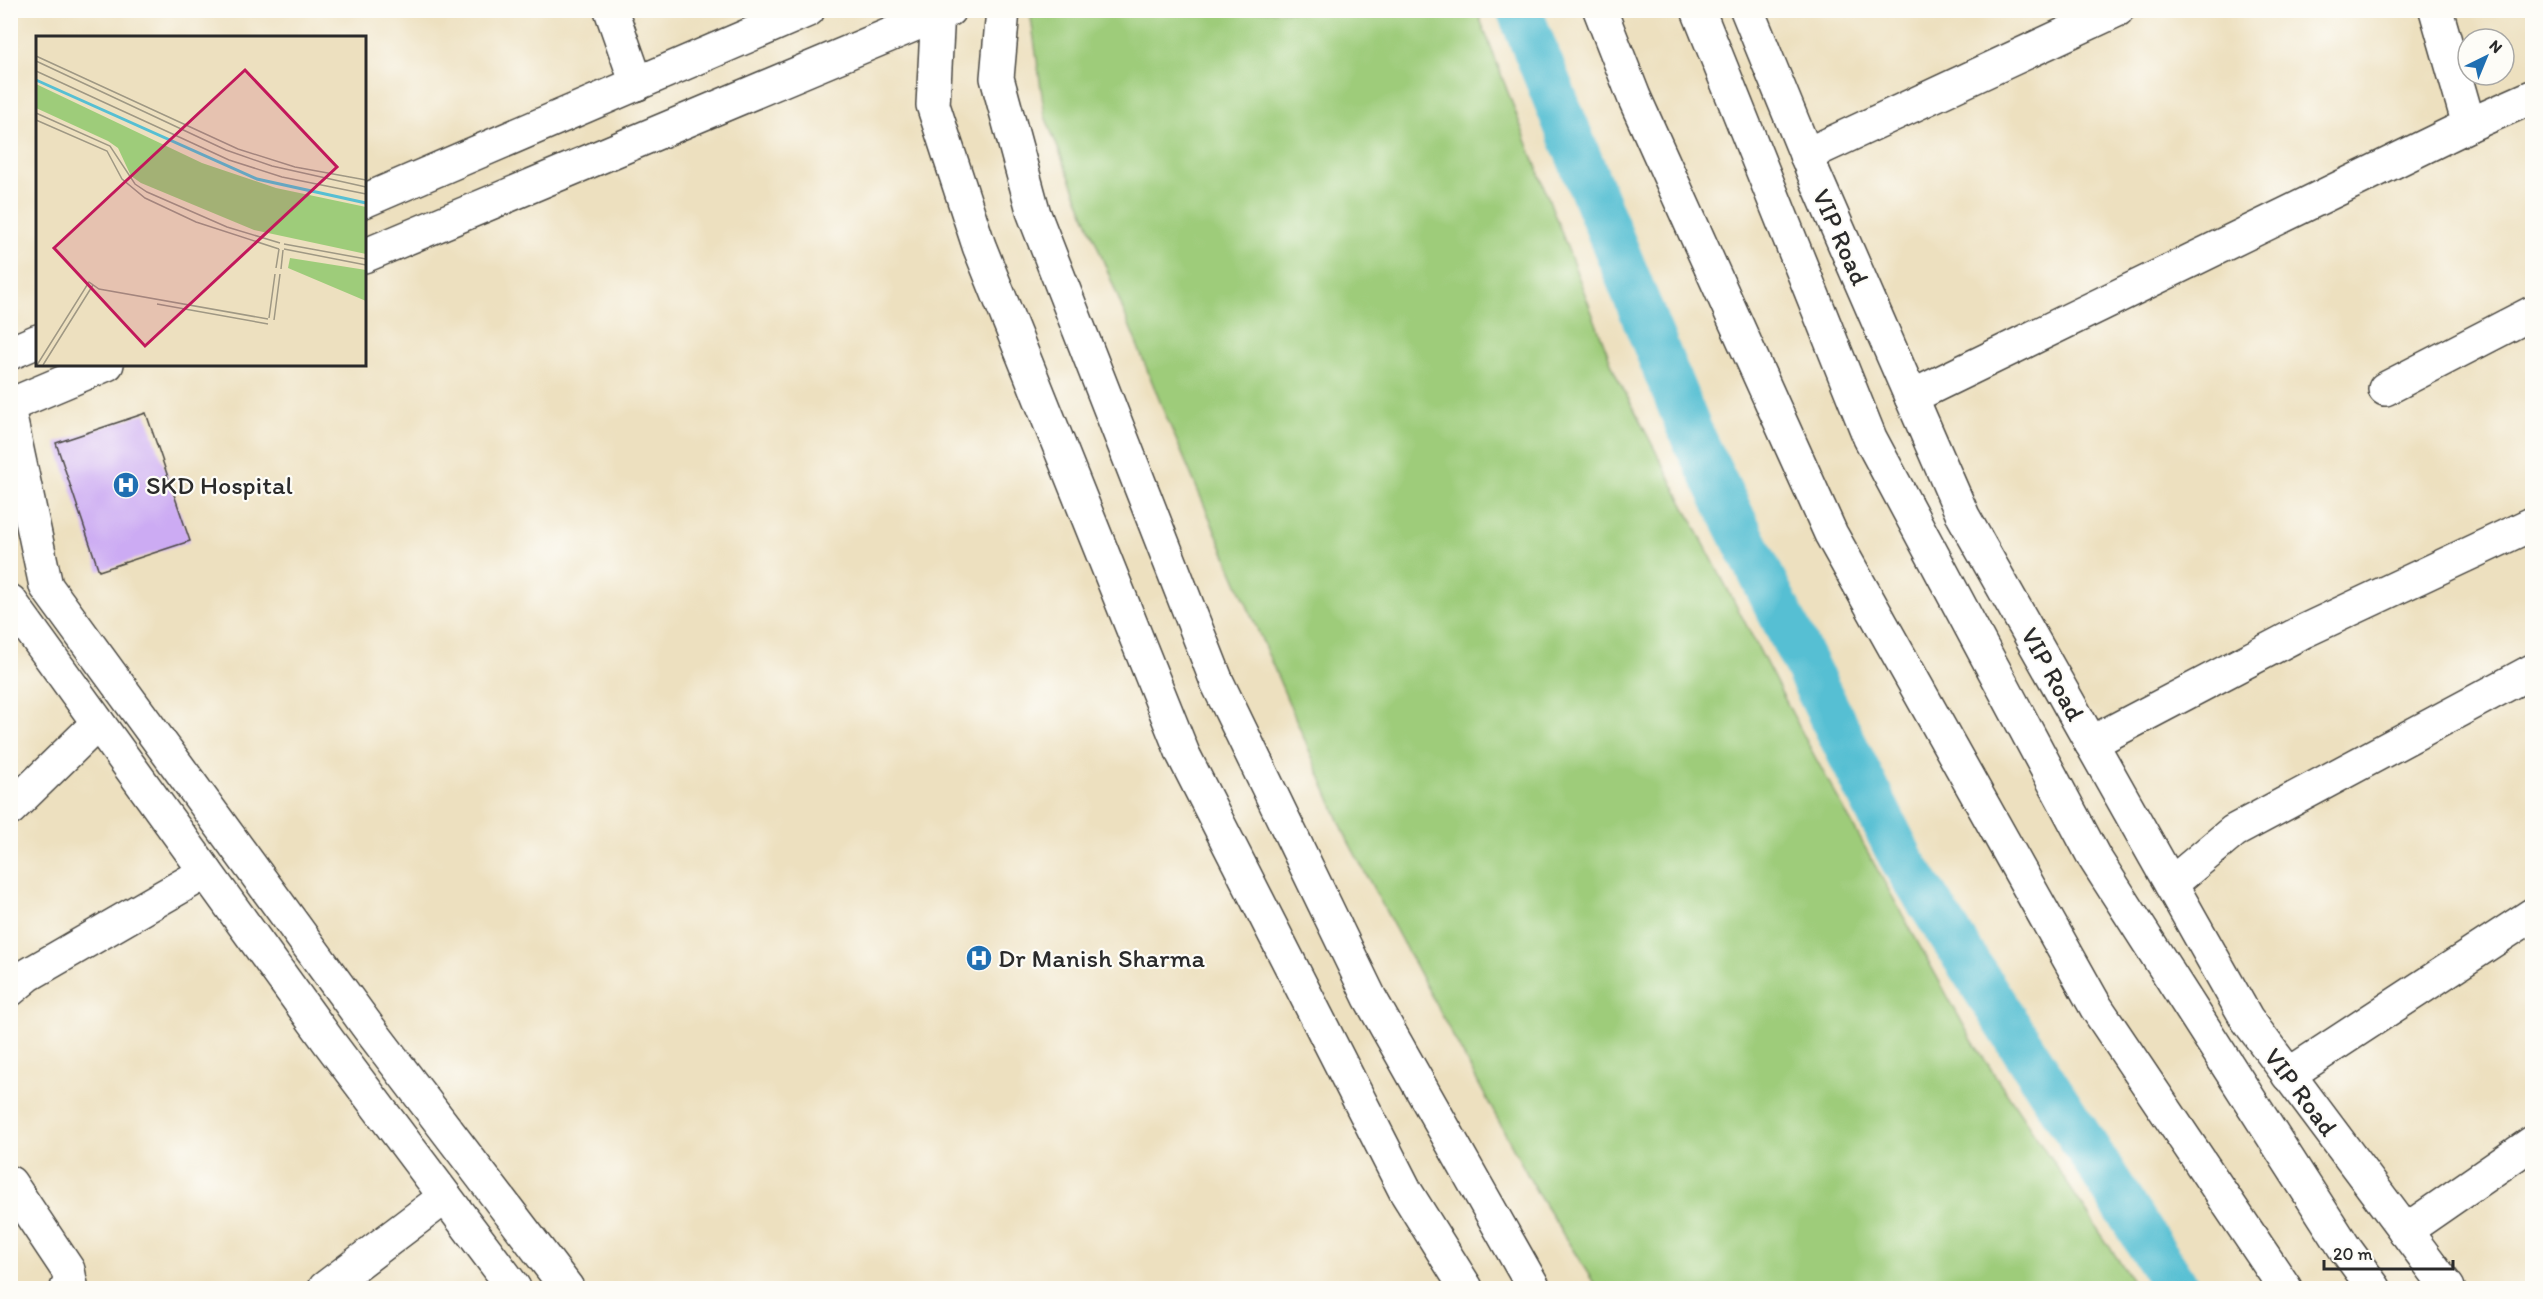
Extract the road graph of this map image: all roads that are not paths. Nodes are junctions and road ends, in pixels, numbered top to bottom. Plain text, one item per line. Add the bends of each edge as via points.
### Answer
1 (611, 10) edge
2 (808, 10) edge
3 (1003, 10) edge
4 (1600, 10) edge
5 (1698, 10) edge
6 (1747, 10) edge
7 (2116, 10) edge
8 (2436, 10) edge
9 (942, 12) edge
10 (2070, 20) edge
11 (637, 84) junction
12 (2532, 97) edge
13 (2469, 125) junction
14 (1806, 155) junction
15 (450, 165) junction
16 (366, 200) edge
17 (470, 212) junction
18 (366, 255) edge
19 (2532, 313) edge
20 (36, 342) edge
21 (10, 353) edge
22 (102, 366) edge
23 (2385, 389) dead end
24 (1911, 397) junction
25 (10, 405) edge
26 (10, 417) edge
27 (17, 481) edge
28 (22, 524) edge
29 (2532, 524) edge
30 (10, 601) edge
31 (2532, 671) edge
32 (98, 723) junction
33 (2091, 743) junction
34 (10, 809) edge
35 (206, 872) junction
36 (2171, 884) junction
37 (2532, 915) edge
38 (10, 990) edge
39 (2288, 1075) junction
40 (2532, 1143) edge
41 (10, 1183) edge
42 (445, 1197) junction
43 (2404, 1231) junction
44 (67, 1288) edge
45 (325, 1288) edge
46 (514, 1288) edge
47 (567, 1288) edge
48 (1466, 1288) edge
49 (1534, 1288) edge
50 (2285, 1288) edge
51 (2374, 1288) edge
52 (2448, 1288) edge

1 - 11 street
2 - 11 street
3 - 49 street via 997,78 1034,214 1217,682 1370,998
4 - 50 street via 1634,97 1831,534 2096,1007
5 - 51 street, VIP Road via 1881,459 2094,856
6 - 14 street, VIP Road
7 - 10 street
8 - 13 street
9 - 17 street
9 - 48 street via 933,105 979,246 1183,754 1406,1192
10 - 14 street
11 - 15 street
12 - 13 street
13 - 24 street
14 - 24 street, VIP Road
15 - 16 street
15 - 17 street
17 - 18 street
19 - 23 street
20 - 21 street
22 - 25 street
24 - 33 street, VIP Road via 1963,516
26 - 27 street
27 - 28 street
28 - 47 street via 46,586 368,1027
29 - 33 street via 2304,630
30 - 32 street
31 - 36 street via 2234,831
32 - 34 street
32 - 35 street
33 - 36 street, VIP Road
35 - 38 street via 28,975
35 - 42 street
36 - 39 street, VIP Road via 2247,1019
37 - 39 street
39 - 43 street, VIP Road
40 - 43 street
41 - 44 street via 69,1270 71,1285
42 - 45 street
42 - 46 street
43 - 52 street, VIP Road

